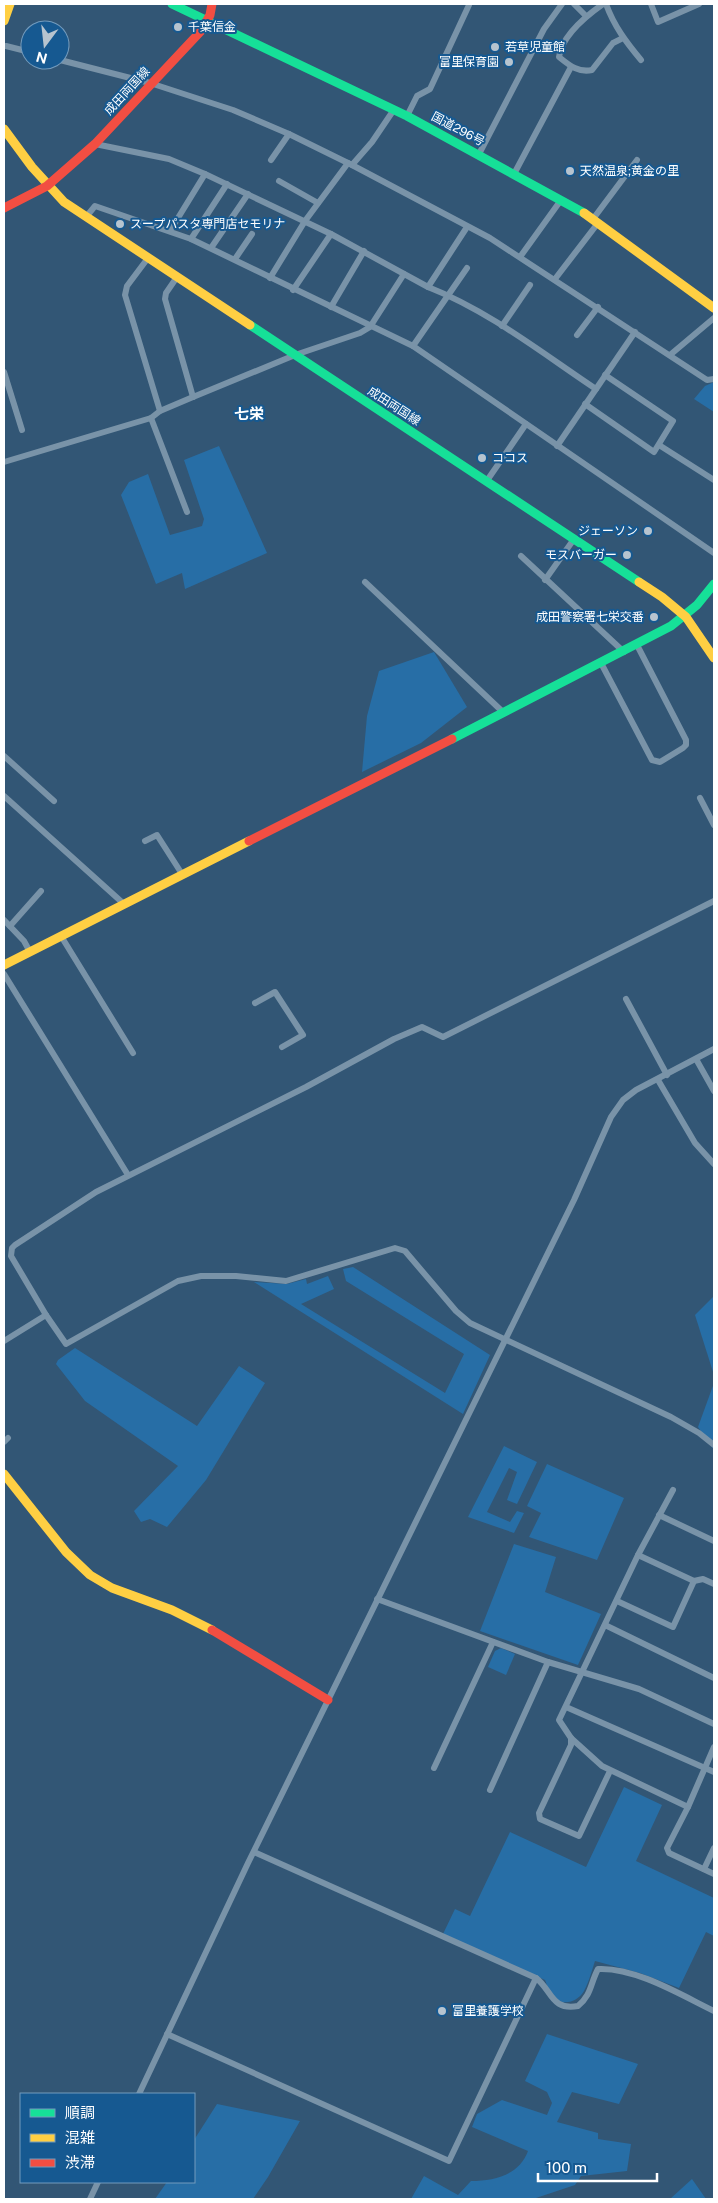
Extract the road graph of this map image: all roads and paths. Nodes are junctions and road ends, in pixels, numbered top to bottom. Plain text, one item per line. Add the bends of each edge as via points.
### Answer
1 (10, 4) edge
2 (172, 4) edge
3 (212, 4) edge
4 (562, 4) edge
5 (574, 4) edge
6 (604, 4) edge
7 (651, 4) edge
8 (699, 4) edge
9 (469, 6) dead end
10 (586, 16) junction
11 (4, 21) edge
12 (207, 22) junction
13 (623, 38) junction
14 (6, 46) dead end
15 (20, 50) edge
16 (641, 60) dead end
17 (70, 63) edge
18 (572, 67) junction
19 (150, 83) junction
20 (393, 111) junction
21 (407, 116) junction
22 (4, 129) edge
23 (289, 134) junction
24 (95, 144) junction
25 (479, 154) junction
26 (272, 160) dead end
27 (637, 160) dead end
28 (350, 164) junction
29 (205, 174) junction
30 (514, 174) junction
31 (279, 181) dead end
32 (227, 184) junction
33 (48, 186) junction
34 (248, 194) junction
35 (561, 200) junction
36 (318, 203) junction
37 (4, 208) edge
38 (86, 217) junction
39 (305, 220) junction
40 (595, 221) junction
41 (467, 227) junction
42 (170, 232) junction
43 (252, 234) dead end
44 (331, 234) junction
45 (191, 239) junction
46 (211, 248) junction
47 (364, 251) junction
48 (520, 257) junction
49 (148, 258) junction
50 (235, 259) junction
51 (467, 268) dead end
52 (404, 274) junction
53 (177, 277) junction
54 (270, 278) junction
55 (555, 279) junction
56 (530, 285) dead end
57 (428, 287) junction
58 (293, 290) junction
59 (449, 295) junction
60 (331, 307) junction
61 (598, 307) junction
62 (714, 308) edge
63 (714, 318) edge
64 (502, 326) junction
65 (370, 327) junction
66 (635, 332) junction
67 (577, 335) dead end
68 (413, 346) junction
69 (295, 355) junction
70 (670, 355) junction
71 (4, 372) edge
72 (605, 375) junction
73 (714, 379) edge
74 (596, 389) junction
75 (193, 397) junction
76 (586, 404) junction
77 (160, 411) junction
78 (151, 418) junction
79 (526, 424) junction
80 (22, 430) dead end
81 (659, 444) junction
82 (557, 446) junction
83 (4, 462) edge
84 (714, 480) edge
85 (486, 482) junction
86 (187, 512) dead end
87 (574, 539) junction
88 (714, 553) edge
89 (521, 556) dead end
90 (545, 580) junction
91 (365, 582) dead end
92 (713, 587) edge
93 (686, 617) junction
94 (637, 645) junction
95 (624, 652) junction
96 (714, 658) edge
97 (601, 663) junction
98 (504, 712) junction
99 (4, 756) edge
100 (4, 796) edge
101 (700, 798) dead end
102 (54, 801) dead end
103 (714, 825) edge
104 (145, 841) dead end
105 (182, 874) junction
106 (40, 891) dead end
107 (714, 901) edge
108 (124, 904) junction
109 (4, 920) edge
110 (10, 926) junction
111 (61, 936) junction
112 (30, 952) junction
113 (4, 965) edge
114 (4, 974) edge
115 (626, 999) dead end
116 (255, 1003) dead end
117 (282, 1047) dead end
118 (714, 1049) edge
119 (132, 1053) dead end
120 (696, 1059) junction
121 (667, 1075) junction
122 (658, 1080) junction
123 (714, 1091) edge
124 (714, 1164) edge
125 (128, 1176) junction
126 (46, 1315) junction
127 (505, 1340) junction
128 (4, 1341) edge
129 (714, 1445) edge
130 (4, 1474) edge
131 (673, 1490) dead end
132 (659, 1514) junction
133 (714, 1541) edge
134 (638, 1555) junction
135 (694, 1582) junction
136 (714, 1584) edge
137 (377, 1599) junction
138 (617, 1601) junction
139 (605, 1625) junction
140 (493, 1642) junction
141 (548, 1662) junction
142 (581, 1673) junction
143 (714, 1678) edge
144 (328, 1700) junction
145 (566, 1707) junction
146 (714, 1724) edge
147 (571, 1738) junction
148 (714, 1747) edge
149 (434, 1768) dead end
150 (705, 1768) junction
151 (610, 1771) junction
152 (714, 1772) edge
153 (490, 1790) dead end
154 (688, 1807) junction
155 (714, 1848) edge
156 (254, 1852) junction
157 (704, 1870) junction
158 (714, 1874) edge
159 (536, 1978) junction
160 (714, 2011) edge
161 (167, 2034) junction
162 (139, 2093) edge
163 (98, 2183) edge
164 (90, 2199) edge

1 - 11 main road
2 - 12 main road, 国道296号
3 - 12 main road, 成田両国線
4 - 25 street via 544,28
5 - 10 street
6 - 10 street
6 - 13 street
7 - 8 street via 658,22
9 - 21 street via 430,89 418,96
10 - 18 street via 560,48 559,57
12 - 19 main road, 成田両国線 via 192,42
12 - 20 main road, 国道296号
13 - 16 street
13 - 18 street via 613,43 592,70 584,72
14 - 15 street
17 - 19 street
18 - 30 street
19 - 23 street via 233,110
19 - 24 main road, 成田両国線
20 - 21 main road, 国道296号
20 - 28 street via 372,142
21 - 25 main road, 国道296号
22 - 33 main road, 成田両国線 via 19,153
23 - 26 street
23 - 28 street
24 - 29 street via 169,159
24 - 33 main road, 成田両国線
25 - 30 main road, 国道296号
27 - 40 street
28 - 36 street
28 - 41 street
29 - 32 street
29 - 42 street
30 - 35 main road, 国道296号
31 - 36 street
32 - 34 street
32 - 45 street
33 - 37 main road
33 - 38 main road, 成田両国線
34 - 39 street
34 - 46 street
35 - 40 main road, 国道296号
35 - 48 street
36 - 39 street
38 - 42 street via 95,206
38 - 49 main road, 成田両国線
39 - 44 street
39 - 54 street
40 - 55 street
40 - 62 main road, 国道296号
41 - 48 street
41 - 57 street
42 - 45 street
43 - 50 street
44 - 47 street
44 - 58 street
45 - 46 street
46 - 50 street
47 - 52 street
47 - 60 street
48 - 55 street
49 - 53 main road, 成田両国線
49 - 77 street via 127,286 125,295
50 - 54 street
51 - 59 street
52 - 57 street
52 - 65 street
53 - 69 main road, 成田両国線
53 - 75 street via 165,299
54 - 58 street
55 - 61 street
56 - 64 street
57 - 59 street
58 - 60 street
59 - 64 street
59 - 68 street
60 - 65 street
61 - 66 street
61 - 67 street
63 - 70 street
64 - 74 street
65 - 68 street
65 - 69 street via 360,334
66 - 70 street
66 - 72 street
68 - 79 street
69 - 75 street
69 - 85 main road, 成田両国線
70 - 73 street via 707,380
71 - 80 street
72 - 74 street
72 - 81 street via 673,421
74 - 76 street
75 - 77 street
76 - 81 street via 654,452
76 - 82 street
77 - 78 street
78 - 83 street
78 - 86 street
79 - 82 street
79 - 85 street
81 - 84 street
82 - 88 street
85 - 87 main road, 成田両国線
87 - 90 street
87 - 93 main road, 成田両国線 via 662,597
89 - 90 street
90 - 95 street
91 - 98 street
92 - 93 main road
93 - 94 main road
93 - 96 main road, 成田両国線
94 - 95 main road
94 - 97 street via 686,740 683,748 660,762 652,760
95 - 97 main road
97 - 98 main road
98 - 105 main road
99 - 102 street
100 - 108 street
101 - 103 street
104 - 105 street via 158,835
105 - 108 main road
106 - 110 street
107 - 125 street via 443,1037 422,1026 394,1039
108 - 111 main road
109 - 110 street
110 - 112 street
111 - 112 main road
111 - 119 street
112 - 113 main road
114 - 125 street
115 - 121 street
116 - 117 street via 275,992 303,1035
118 - 120 street
120 - 121 street
120 - 123 street
121 - 122 street
122 - 124 street via 695,1143
122 - 127 street via 627,1096 611,1117
125 - 126 street via 96,1192 12,1248 11,1256
126 - 127 street via 66,1344 178,1281 201,1276 227,1276 286,1281 395,1248 405,1251 470,1323
126 - 128 street
127 - 129 street via 671,1417
127 - 137 street
130 - 144 main road via 36,1510 66,1553 91,1576 103,1584 200,1623
131 - 132 street
132 - 133 street
132 - 134 street
134 - 135 street
134 - 138 street
135 - 136 street via 703,1579
135 - 138 street via 673,1627
137 - 140 street
137 - 144 street
138 - 139 street
139 - 142 street
139 - 143 street
140 - 141 street
140 - 149 street
141 - 142 street
141 - 153 street
142 - 145 street
142 - 146 street via 639,1689
144 - 156 street
145 - 147 street via 559,1720
145 - 150 street
147 - 151 street
147 - 151 street via 572,1745 539,1813 540,1819 579,1836
148 - 150 street
150 - 152 street
150 - 154 street
151 - 154 street
154 - 157 street via 667,1852
155 - 157 street
156 - 159 street
156 - 161 street
157 - 158 street
159 - 160 street via 544,1983 550,1997 572,2007 587,1998 598,1969 610,1968 636,1975
159 - 161 street via 449,2161
161 - 162 street
163 - 164 street

